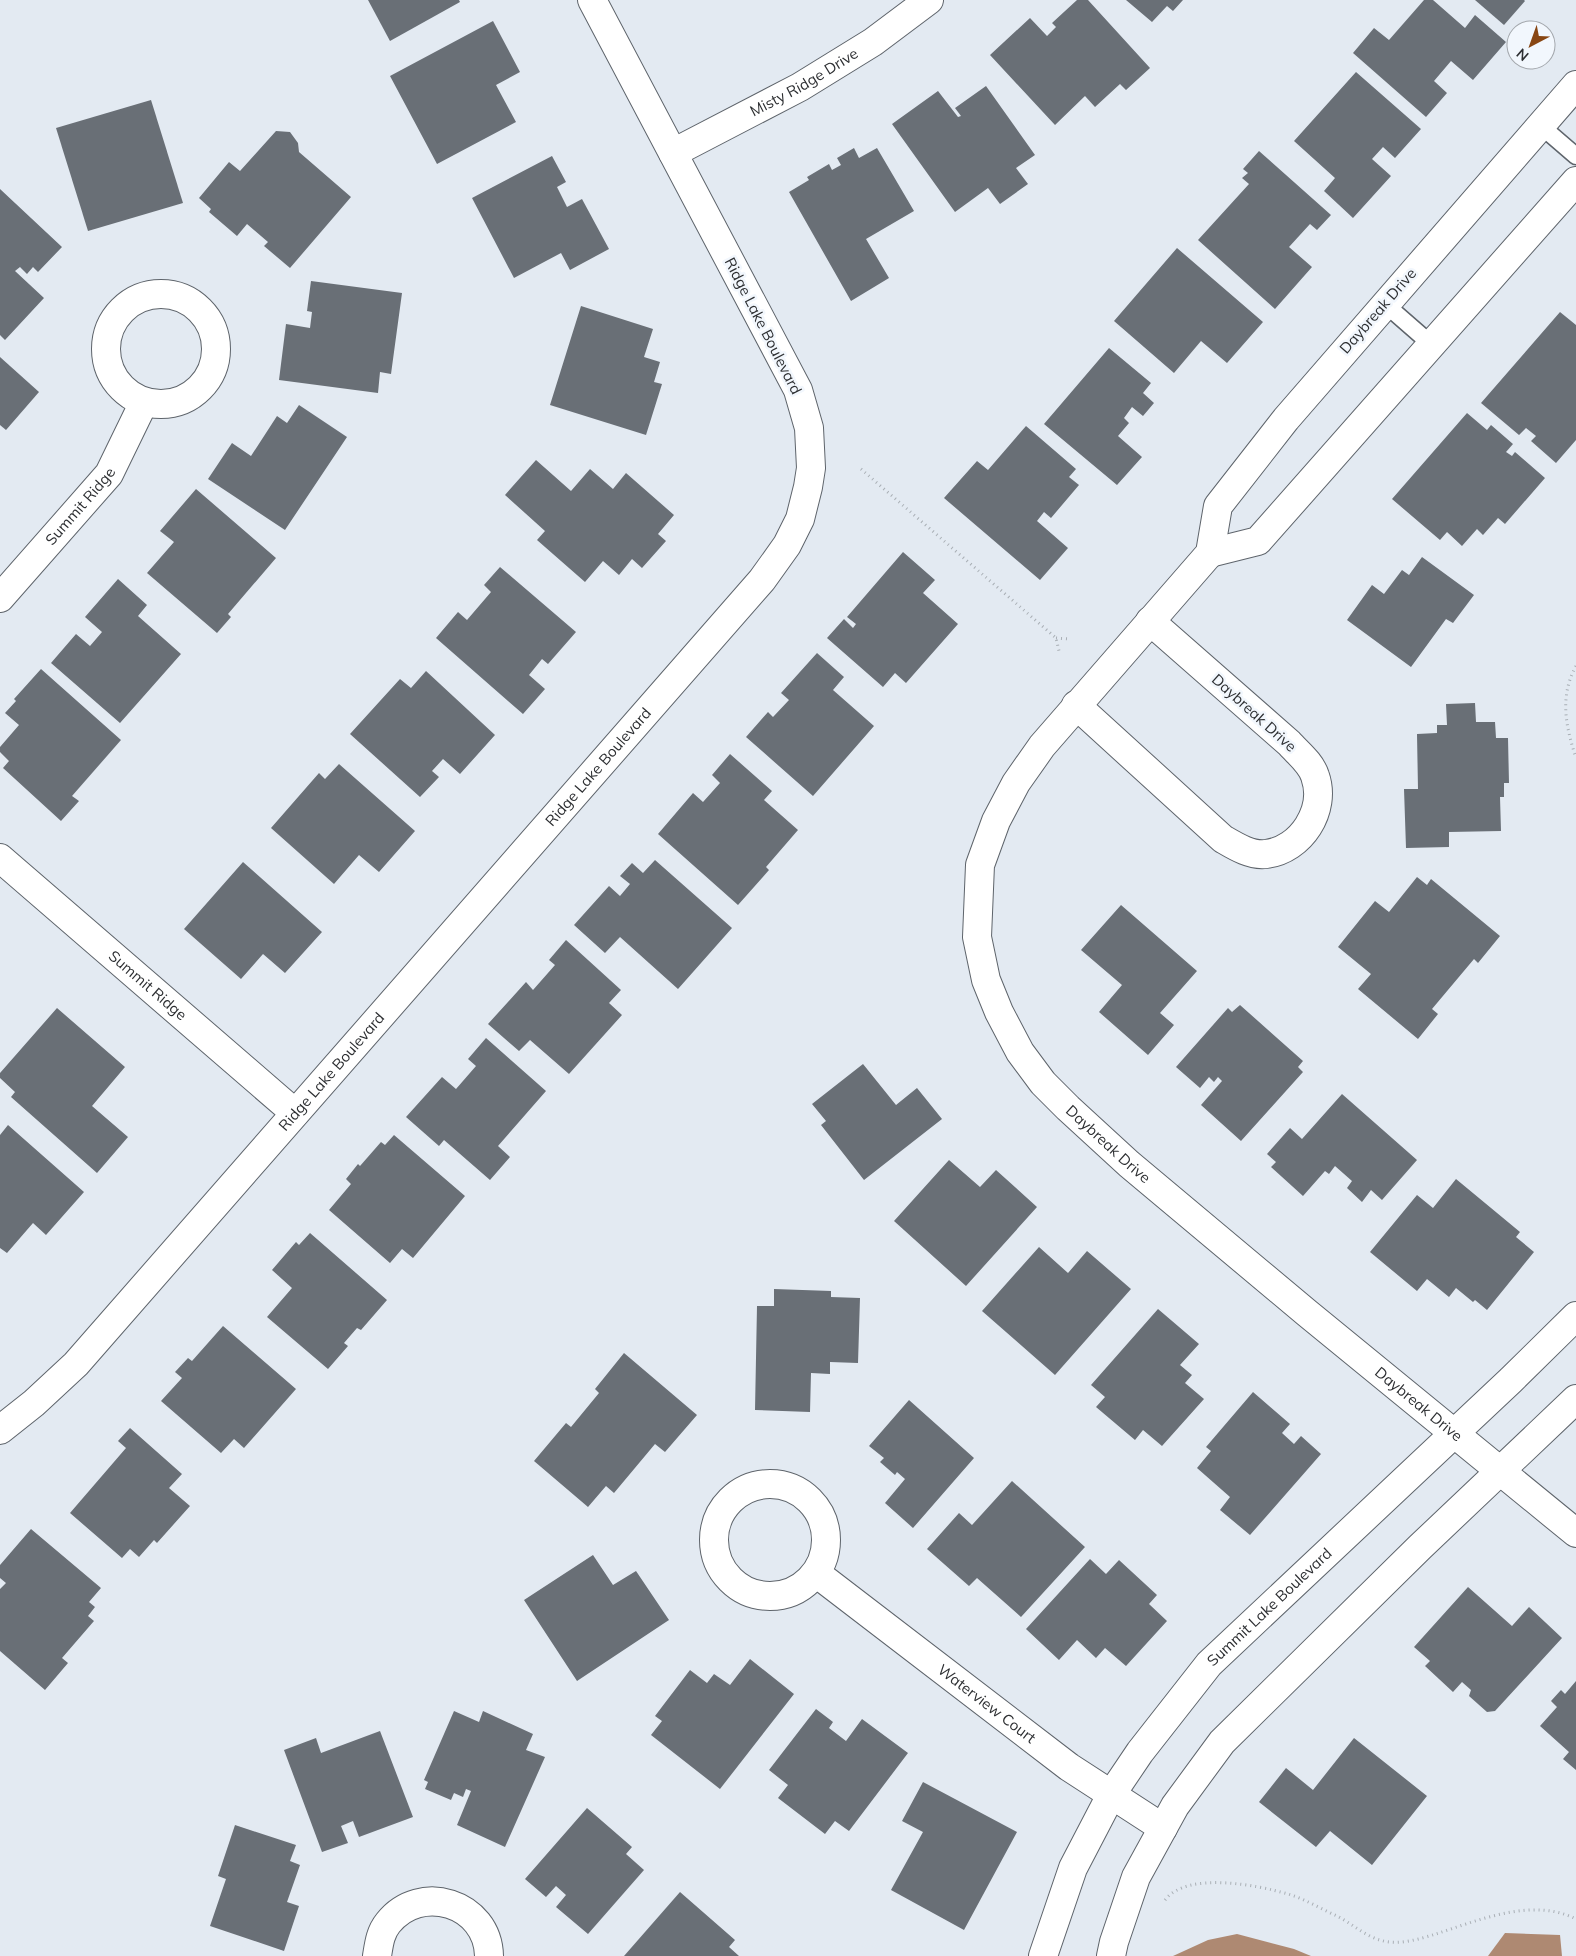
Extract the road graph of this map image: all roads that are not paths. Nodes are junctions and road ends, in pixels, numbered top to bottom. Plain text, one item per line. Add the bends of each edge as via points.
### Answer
1 (592, 0) edge
2 (929, 0) edge
3 (1576, 85) edge
4 (1540, 125) junction
5 (673, 153) junction
6 (1576, 156) edge
7 (1576, 180) edge
8 (1385, 304) junction
9 (1432, 345) junction
10 (144, 402) junction
11 (1210, 553) junction
12 (0, 598) edge
13 (1150, 621) junction
14 (1076, 705) junction
15 (0, 858) edge
16 (295, 1113) junction
17 (1576, 1316) edge
18 (1576, 1399) edge
19 (0, 1430) edge
20 (1454, 1434) junction
21 (1500, 1472) junction
22 (1576, 1533) edge
23 (816, 1573) junction
24 (1111, 1795) junction
25 (1163, 1828) junction
26 (377, 1956) edge
27 (488, 1956) edge
28 (1043, 1956) edge
29 (1111, 1956) edge

1 - 5 street, Ridge Lake Boulevard
2 - 5 street, Misty Ridge Drive via 874,42 800,87
3 - 4 street, Daybreak Drive
4 - 6 lane
4 - 8 street, Daybreak Drive
5 - 16 street, Ridge Lake Boulevard via 798,390 810,428 811,468 800,519 787,545 762,580
7 - 9 street
8 - 9 lane
8 - 11 street, Daybreak Drive via 1286,419 1218,506
9 - 11 street via 1258,541
10 - 10 street via 173,404 189,397 204,384 215,362 213,330 204,314 174,295 154,294 134,300 115,318 108,332 108,364 119,385
10 - 12 street, Summit Ridge via 109,474
11 - 13 street, Daybreak Drive
13 - 14 street, Daybreak Drive
13 - 14 street, Daybreak Drive via 1305,760 1315,776 1319,796 1314,816 1304,833 1284,850 1264,855 1245,851 1222,839
14 - 20 street, Daybreak Drive via 1016,783 996,821 980,865 977,937 986,980 999,1012 1020,1052 1043,1083 1068,1108 1129,1164
15 - 16 street, Summit Ridge
16 - 19 street, Ridge Lake Boulevard via 76,1364
17 - 20 street, Summit Lake Boulevard
18 - 21 street
20 - 21 street, Daybreak Drive
20 - 24 street, Summit Lake Boulevard via 1209,1664 1140,1752
21 - 22 street, Daybreak Drive
21 - 25 street via 1222,1742 1175,1806
23 - 23 street via 827,1544 823,1519 812,1502 793,1488 759,1484 735,1495 719,1514 713,1546 718,1562 729,1578 746,1591 769,1596 787,1594 805,1585
23 - 24 street, Waterview Court
24 - 25 street, Waterview Court
24 - 28 street, Summit Lake Boulevard via 1073,1868
25 - 29 street via 1136,1877
26 - 27 street via 379,1939 400,1911 418,1903 443,1901 464,1910 478,1923 488,1944

